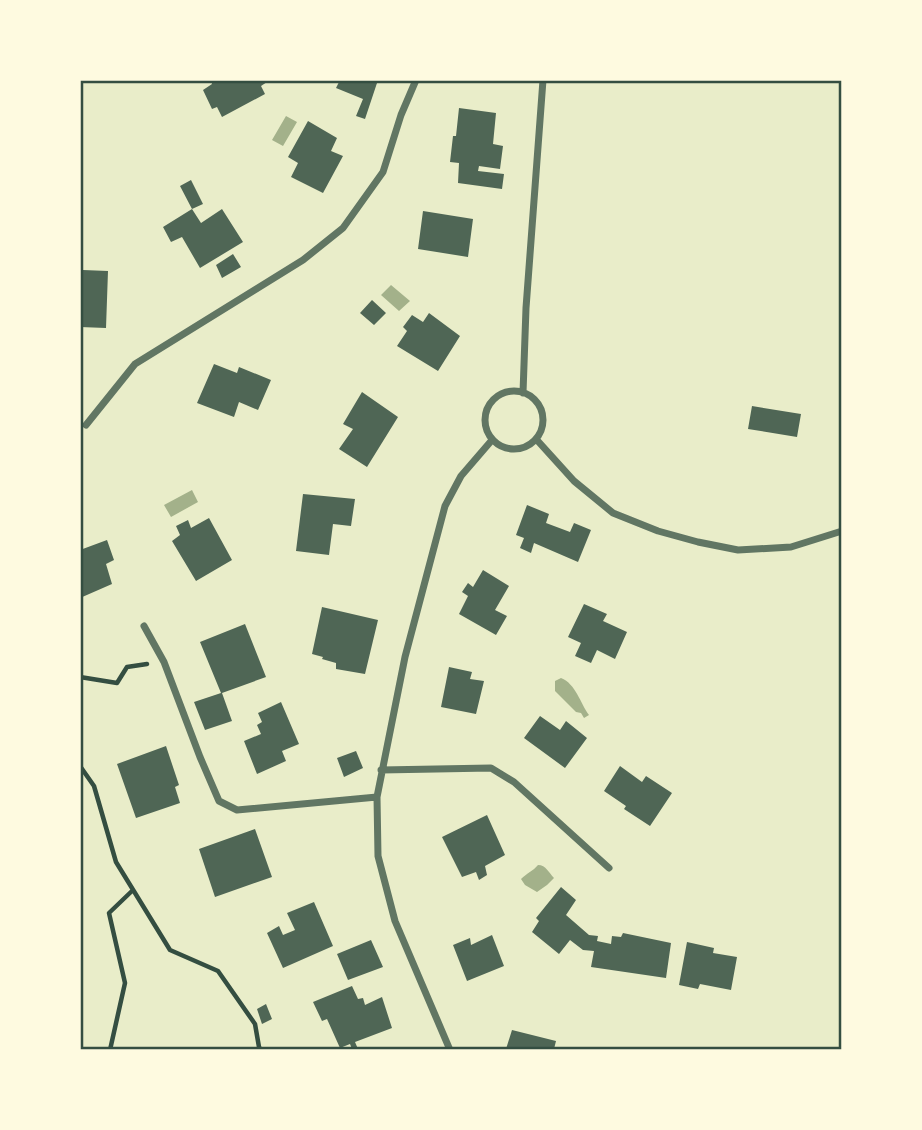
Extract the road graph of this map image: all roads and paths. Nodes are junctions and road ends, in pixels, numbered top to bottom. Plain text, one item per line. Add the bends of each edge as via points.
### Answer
1 (416, 80) edge
2 (543, 80) edge
3 (523, 393) junction
4 (86, 425) dead end
5 (536, 439) junction
6 (492, 440) junction
7 (842, 531) edge
8 (144, 626) dead end
9 (127, 667) dead end
10 (80, 677) edge
11 (80, 766) edge
12 (381, 770) junction
13 (377, 797) junction
14 (608, 868) dead end
15 (133, 890) junction
16 (110, 1049) edge
17 (261, 1049) edge
18 (450, 1049) edge

1 - 4 street via 383,172 343,228 303,260 135,364
2 - 3 street
3 - 5 street via 538,404 541,413
3 - 6 street via 504,393 489,405 485,423
5 - 6 street via 519,449
5 - 7 street via 574,481 613,513 658,531 738,550 790,547
6 - 12 street via 461,476 445,506
8 - 13 street via 164,662 219,801 237,810
9 - 10 path via 117,683
11 - 15 path via 94,786 116,862
12 - 13 street
12 - 14 street via 491,768 514,782
13 - 18 street via 378,856 395,920
15 - 16 path via 109,913 125,983
15 - 17 path via 170,950 218,971 255,1024

